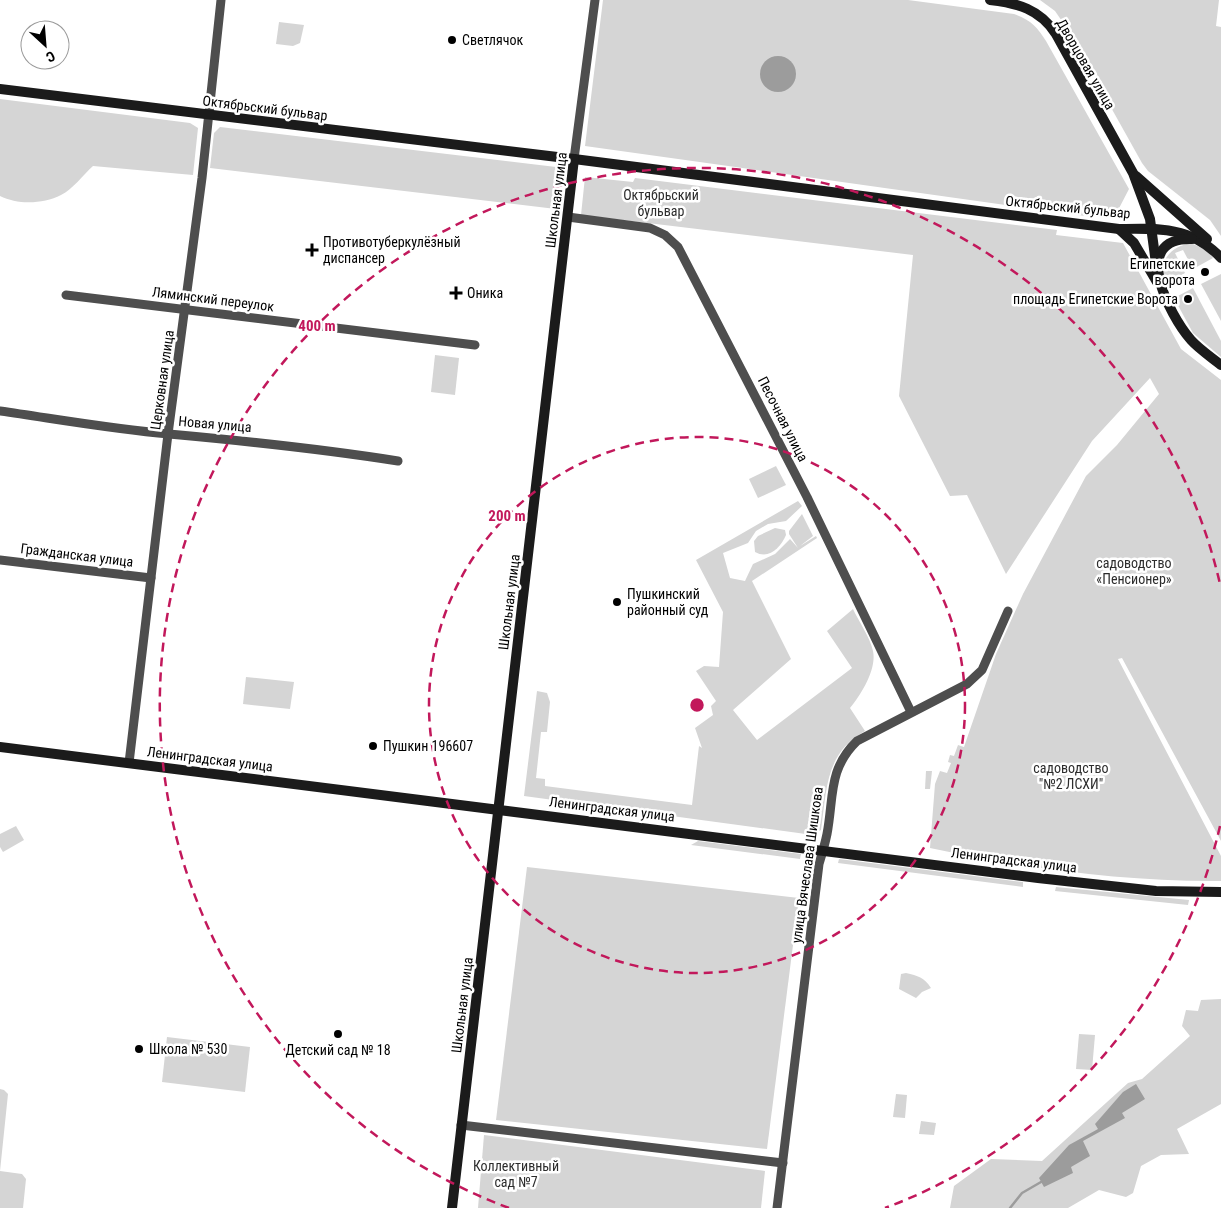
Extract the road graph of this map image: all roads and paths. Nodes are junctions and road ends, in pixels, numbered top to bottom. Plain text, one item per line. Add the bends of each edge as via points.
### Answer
1 (220, 0) edge
2 (595, 0) edge
3 (990, 0) edge
4 (0, 89) edge
5 (207, 115) junction
6 (574, 159) junction
7 (1133, 173) junction
8 (568, 217) junction
9 (1151, 228) junction
10 (1119, 229) junction
11 (1205, 242) junction
12 (1221, 258) edge
13 (1157, 271) junction
14 (1160, 287) junction
15 (66, 295) dead end
16 (185, 308) junction
17 (475, 345) dead end
18 (1221, 364) edge
19 (0, 411) edge
20 (168, 434) junction
21 (398, 462) dead end
22 (0, 560) edge
23 (151, 578) junction
24 (1008, 611) dead end
25 (911, 712) junction
26 (0, 747) edge
27 (129, 763) junction
28 (498, 809) junction
29 (823, 850) junction
30 (1221, 892) edge
31 (462, 1125) junction
32 (784, 1163) junction
33 (452, 1208) edge
34 (778, 1208) edge

1 - 5 street, Церковная улица
2 - 6 street, Школьная улица
3 - 7 street, Дворцовая улица via 1023,6 1039,14 1050,25
4 - 5 street, Октябрьский бульвар
5 - 6 street, Октябрьский бульвар
5 - 16 street, Церковная улица
6 - 8 street, Школьная улица
6 - 10 street, Октябрьский бульвар
7 - 9 street
7 - 12 street via 1203,235
8 - 25 street, Песочная улица via 650,228 678,247 803,490
8 - 28 street, Школьная улица
9 - 10 street, Октябрьский бульвар
9 - 11 street via 1185,234
9 - 13 street
10 - 14 street via 1134,243
11 - 12 street
11 - 13 street via 1186,239 1173,242 1162,253
13 - 14 street
14 - 18 street via 1186,334
15 - 16 street, Ляминский переулок
16 - 17 street, Ляминский переулок
16 - 20 street, Церковная улица
19 - 20 street, Новая улица
20 - 21 street, Новая улица via 240,440
20 - 23 street, Церковная улица
22 - 23 street, Гражданская улица
23 - 27 street, Церковная улица
24 - 25 street, улица Вячеслава Шишкова via 976,677
25 - 29 street, улица Вячеслава Шишкова via 857,741 845,752 833,783
26 - 27 street, Ленинградская улица
27 - 28 street, Ленинградская улица
28 - 29 street, Ленинградская улица
28 - 31 street, Школьная улица
29 - 30 street, Ленинградская улица via 1156,891
29 - 32 street, улица Вячеслава Шишкова
31 - 32 street
31 - 33 street, Школьная улица
32 - 34 street, улица Вячеслава Шишкова

